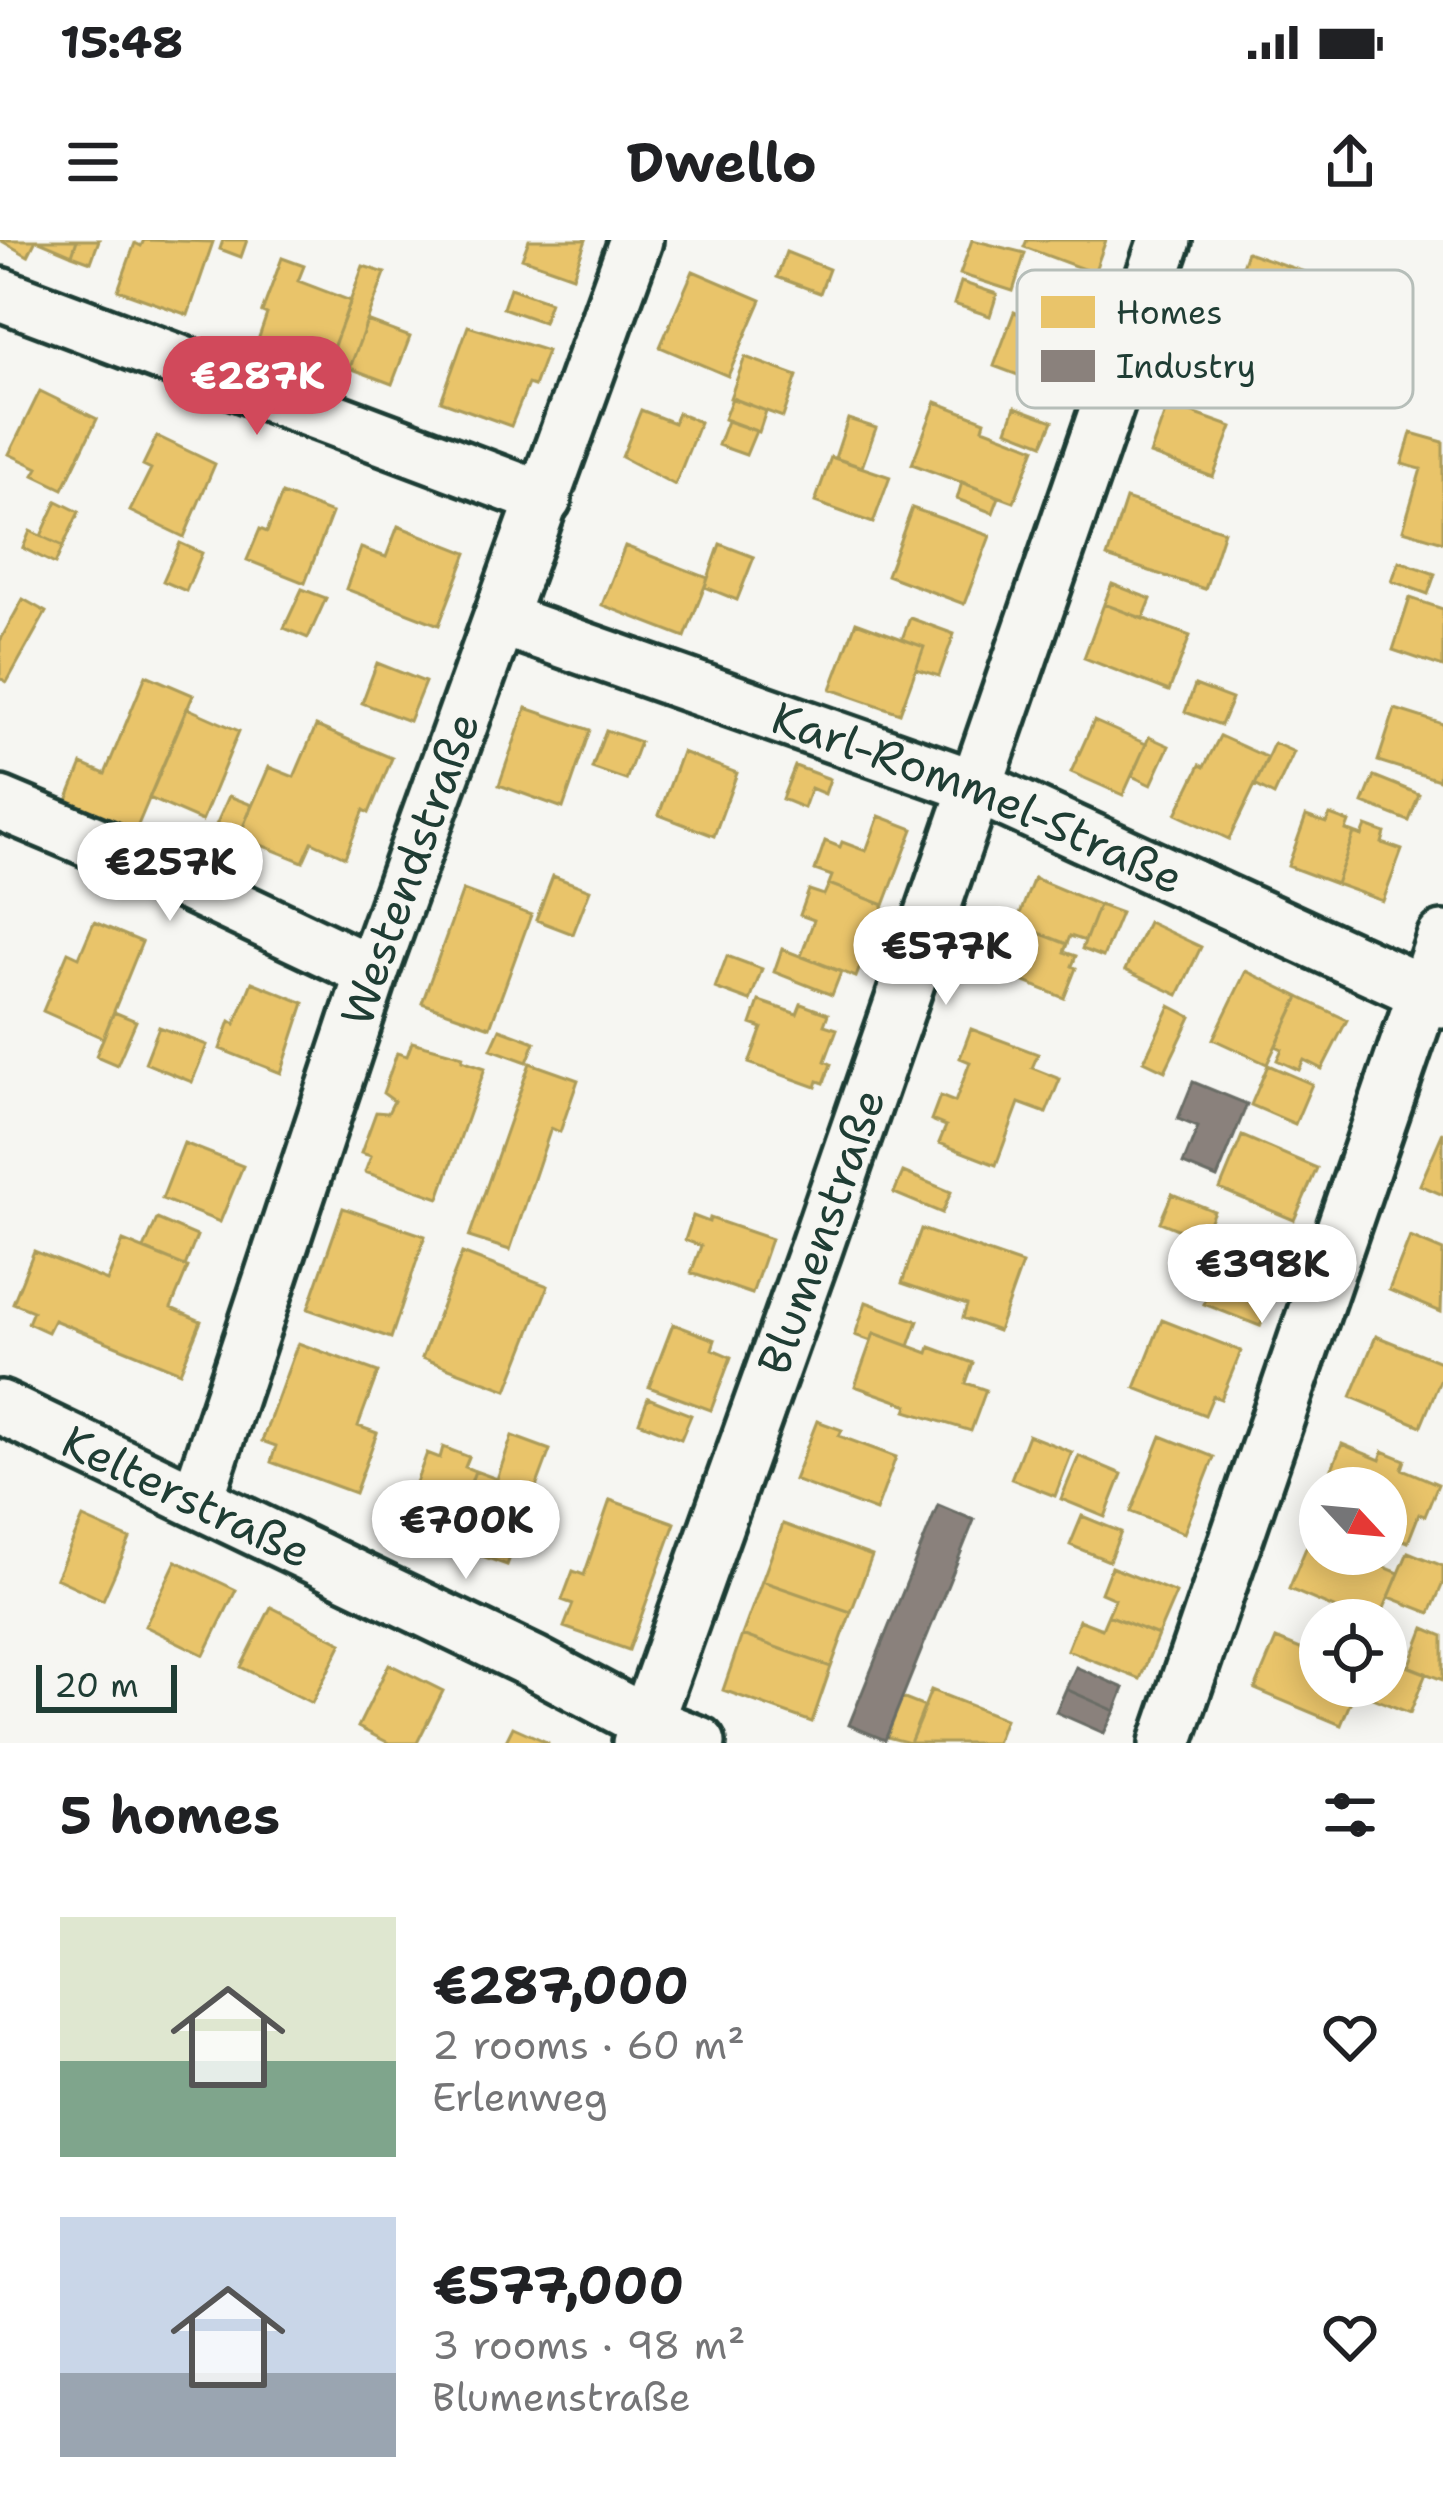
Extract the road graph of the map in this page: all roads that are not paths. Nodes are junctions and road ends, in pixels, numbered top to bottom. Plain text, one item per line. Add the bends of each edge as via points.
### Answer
1 (636, 240) edge
2 (1166, 240) edge
3 (1156, 270) edge
4 (0, 294) edge
5 (1108, 408) edge
6 (545, 499) junction
7 (500, 619) junction
8 (977, 787) junction
9 (0, 803) edge
10 (1443, 938) edge
11 (372, 972) junction
12 (1434, 996) edge
13 (0, 1406) edge
14 (197, 1501) junction
15 (644, 1733) edge
16 (699, 1743) edge
17 (1166, 1743) edge

1 - 6 street, Westendstraße
2 - 3 street, Blumenstraße
4 - 6 street
5 - 8 street, Blumenstraße
6 - 7 street, Westendstraße
7 - 8 street, Karl-Rommel-Straße
7 - 11 street, Westendstraße
8 - 12 street, Karl-Rommel-Straße
8 - 15 street, Blumenstraße
9 - 11 street
10 - 12 street
11 - 14 street, Westendstraße
12 - 17 street
13 - 14 street, Kelterstraße
14 - 15 street, Kelterstraße via 533,1662
15 - 16 street, Kelterstraße

